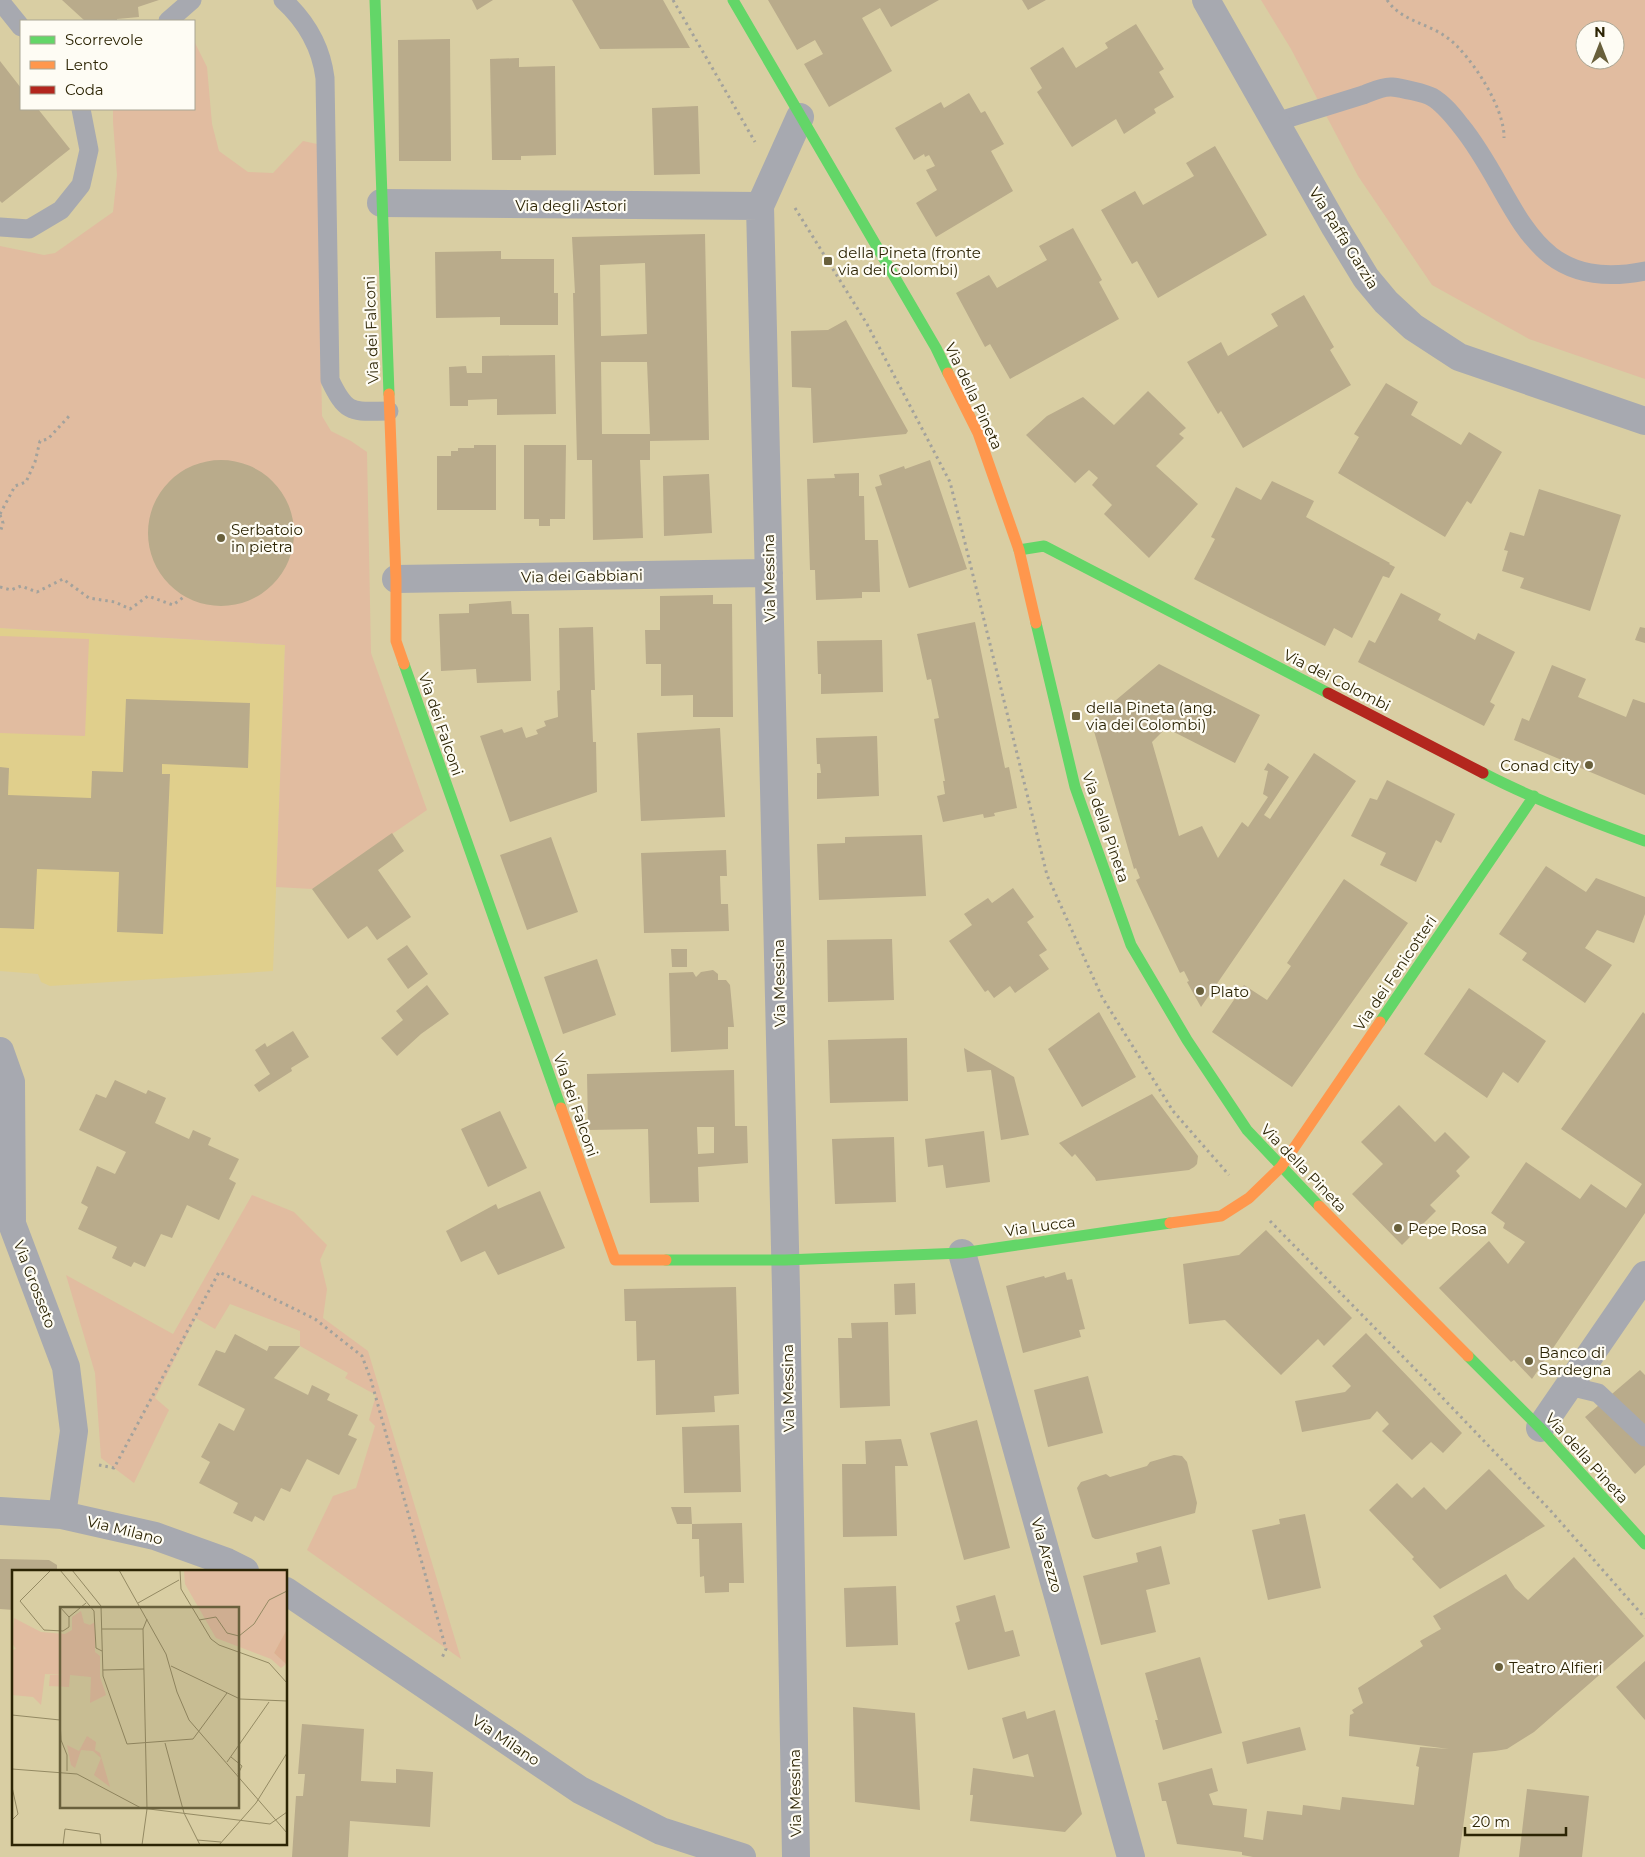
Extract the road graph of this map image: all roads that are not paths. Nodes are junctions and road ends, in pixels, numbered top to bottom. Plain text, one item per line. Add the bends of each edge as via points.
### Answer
1 (192, 0) edge
2 (283, 0) edge
3 (375, 0) edge
4 (733, 0) edge
5 (1206, 0) edge
6 (0, 1) edge
7 (169, 20) edge
8 (20, 26) edge
9 (81, 110) edge
10 (800, 117) junction
11 (1276, 122) junction
12 (381, 203) junction
13 (760, 206) junction
14 (0, 228) edge
15 (1645, 272) edge
16 (389, 411) junction
17 (1645, 421) edge
18 (1019, 550) junction
19 (769, 573) junction
20 (396, 579) junction
21 (1534, 796) junction
22 (1645, 841) edge
23 (0, 1051) edge
24 (1282, 1167) junction
25 (962, 1253) junction
26 (785, 1260) junction
27 (1645, 1275) edge
28 (1569, 1386) junction
29 (1540, 1428) junction
30 (1645, 1437) edge
31 (0, 1511) edge
32 (62, 1515) junction
33 (1644, 1538) edge
34 (242, 1570) edge
35 (288, 1592) edge
36 (742, 1857) edge
37 (796, 1857) edge
38 (1131, 1857) edge

1 - 7 lane
2 - 16 lane via 299,15 314,39 325,78 330,380 347,408
3 - 12 street, Via dei Falconi
4 - 10 street, Via della Pineta
5 - 11 street, Via Raffa Garzia
6 - 8 lane
9 - 14 lane via 89,150 81,185 60,210 29,229
10 - 13 street, Via Messina
10 - 18 street, Via della Pineta via 940,357 978,433
11 - 15 lane via 1390,86 1432,96 1472,139 1519,221 1536,243 1566,266 1599,275
11 - 17 street, Via Raffa Garzia via 1366,278 1386,302 1413,326 1459,357
12 - 13 street, Via degli Astori
12 - 16 street, Via dei Falconi
13 - 19 street, Via Messina
16 - 20 street, Via dei Falconi
18 - 21 street, Via dei Colombi via 1044,546 1502,783
18 - 24 street, Via della Pineta via 1075,787 1132,945 1187,1040 1242,1122
19 - 20 street, Via dei Gabbiani
19 - 26 street, Via Messina
20 - 26 street, Via dei Falconi via 396,641 615,1260
21 - 22 street, Via dei Colombi
21 - 24 street, Via dei Fenicotteri
23 - 32 street, Via Grosseto via 11,1082 12,1224 66,1367 74,1431
24 - 25 street, Via Lucca via 1249,1198 1221,1216
24 - 29 street, Via della Pineta
25 - 26 street, Via Lucca
25 - 38 street, Via Arezzo
26 - 37 street, Via Messina
27 - 28 street
28 - 29 street
28 - 30 lane via 1598,1393
29 - 33 street, Via della Pineta
31 - 32 street, Via Milano
32 - 34 street, Via Milano via 155,1536
35 - 36 street, Via Milano via 580,1790 660,1831

